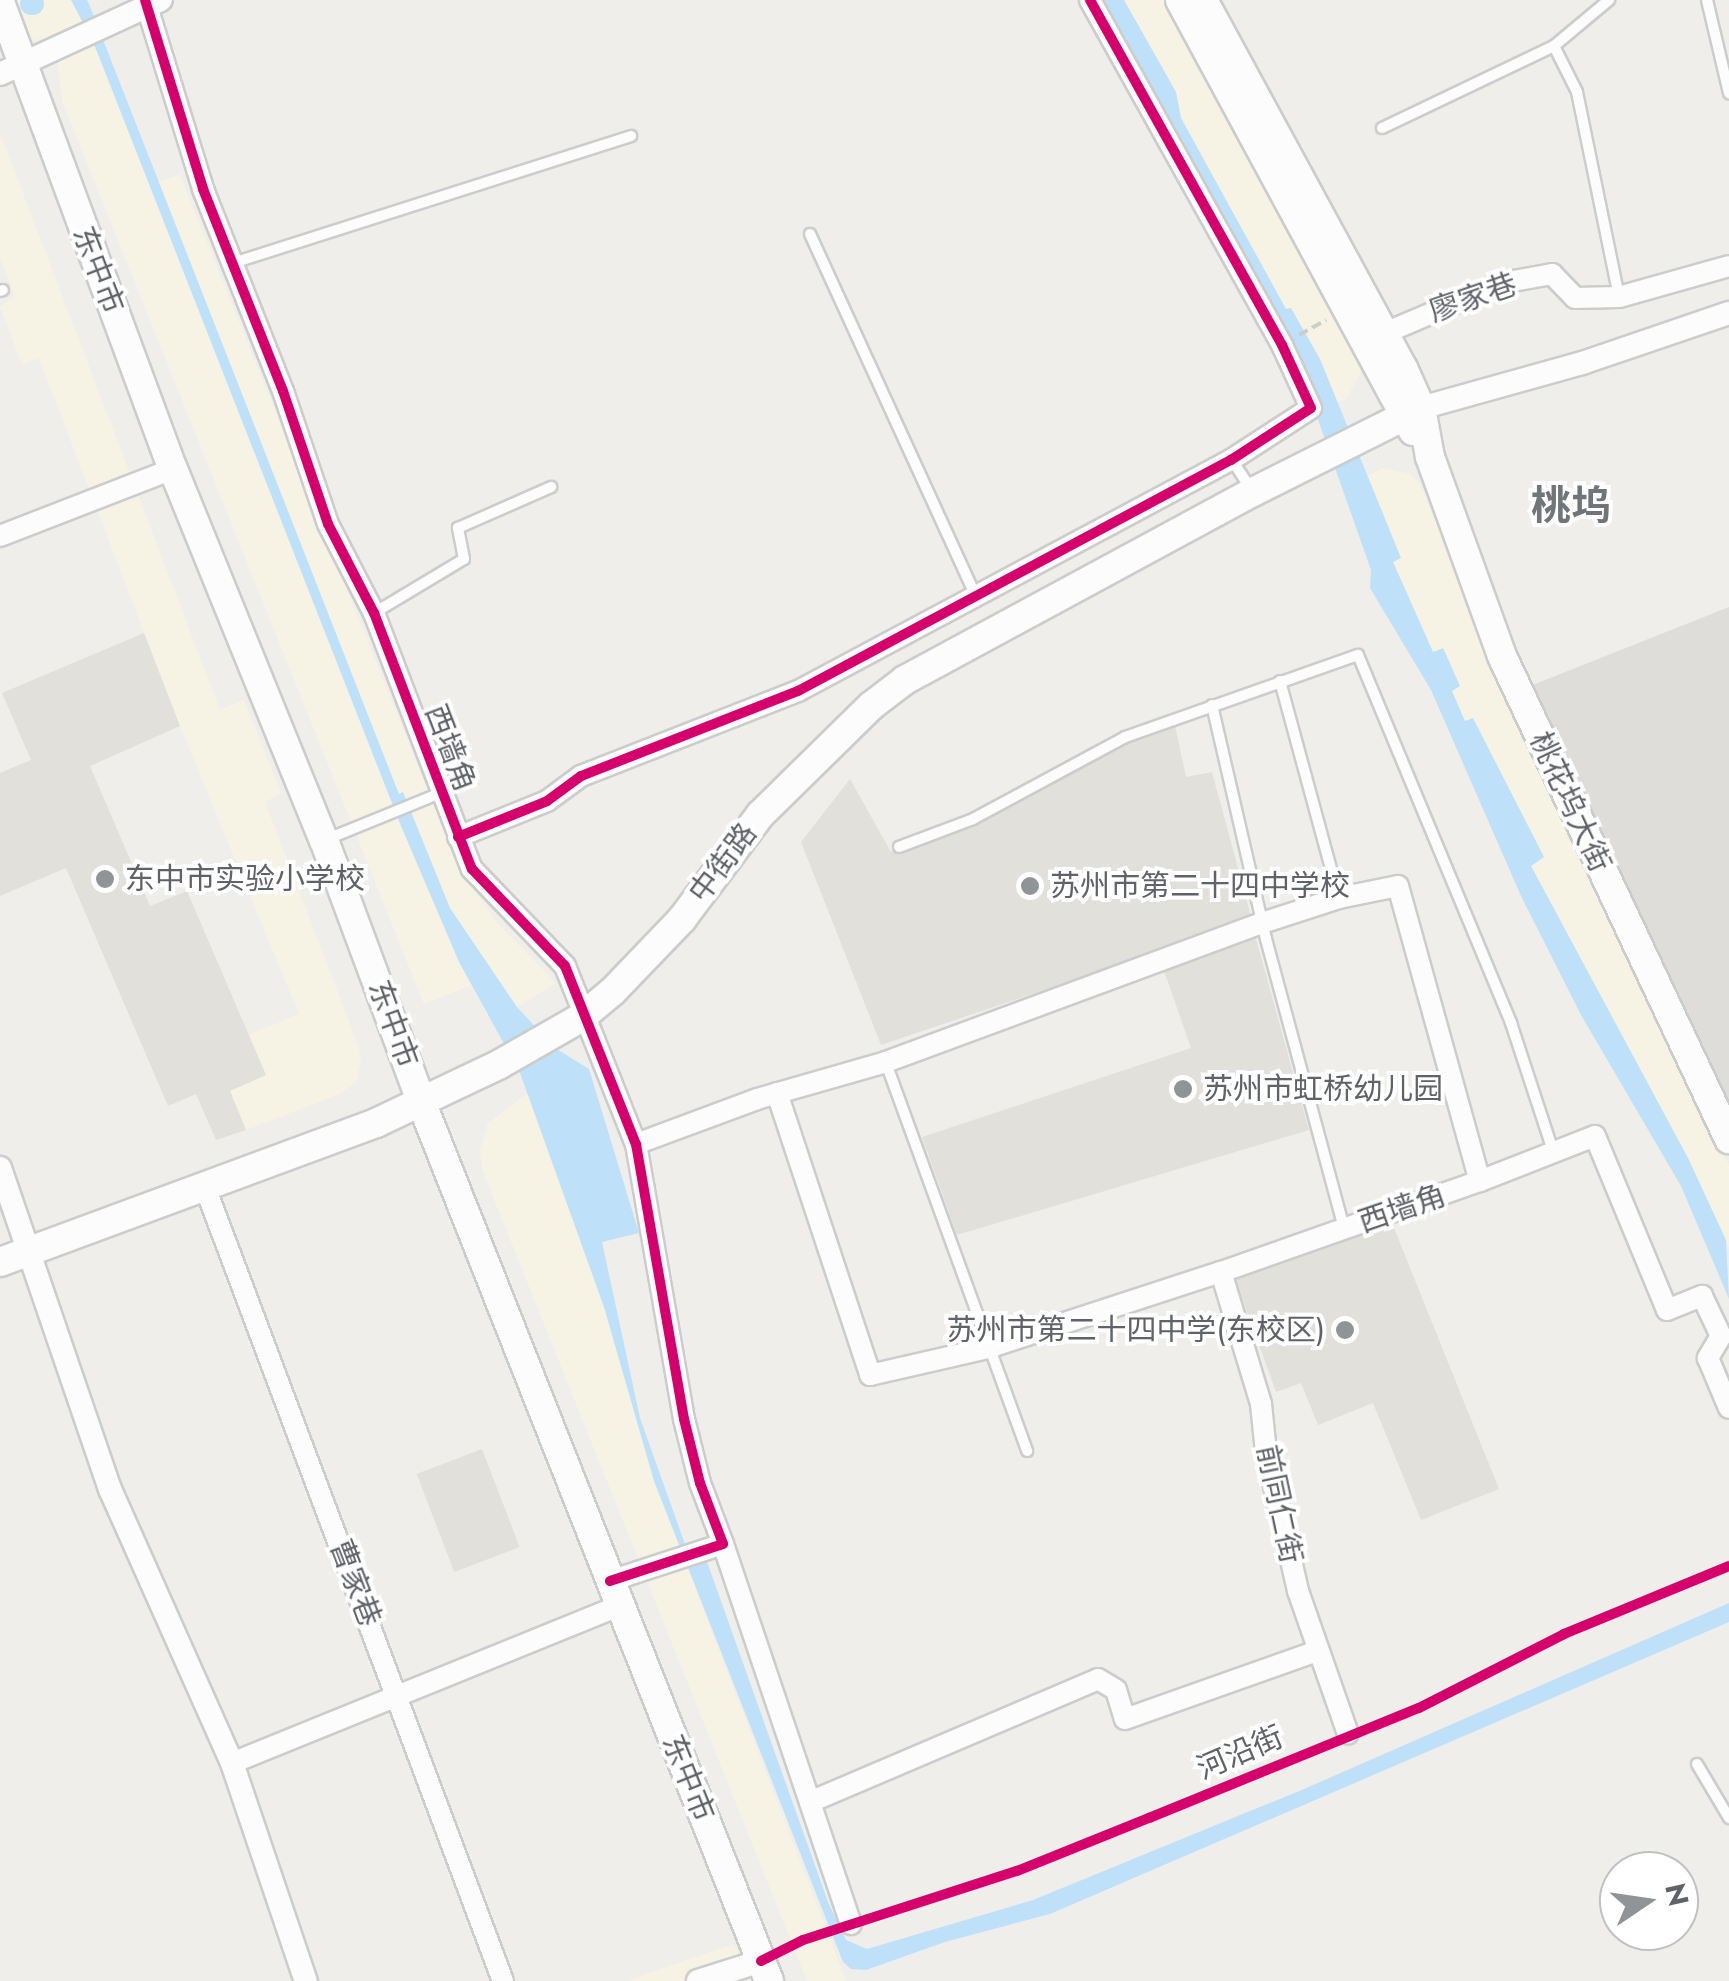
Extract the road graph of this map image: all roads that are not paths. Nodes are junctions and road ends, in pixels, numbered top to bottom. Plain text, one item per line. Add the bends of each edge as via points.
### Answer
1 (1090, 0) edge
2 (1180, 0) edge
3 (1203, 0) edge
4 (1609, 0) edge
5 (1707, 0) edge
6 (151, 2) edge
7 (0, 3) edge
8 (1554, 46) junction
9 (1727, 61) edge
10 (10, 70) edge
11 (1729, 93) edge
12 (1382, 128) dead end
13 (631, 136) dead end
14 (810, 234) dead end
15 (232, 263) junction
16 (1729, 266) edge
17 (1619, 297) junction
18 (1729, 313) edge
19 (1385, 332) junction
20 (1413, 412) junction
21 (1231, 460) junction
22 (173, 469) junction
23 (551, 487) dead end
24 (1253, 492) junction
25 (0, 536) edge
26 (976, 596) junction
27 (374, 613) junction
28 (1280, 682) junction
29 (1212, 705) junction
30 (430, 797) junction
31 (458, 838) junction
32 (324, 840) junction
33 (899, 847) dead end
34 (1339, 898) junction
35 (1262, 923) junction
36 (572, 1022) junction
37 (886, 1062) junction
38 (777, 1094) junction
39 (422, 1104) junction
40 (1729, 1139) edge
41 (636, 1144) junction
42 (1554, 1152) junction
43 (0, 1168) edge
44 (1480, 1182) junction
45 (205, 1186) junction
46 (1345, 1230) junction
47 (31, 1250) junction
48 (0, 1262) edge
49 (1221, 1272) junction
50 (988, 1348) junction
51 (1729, 1408) edge
52 (1026, 1451) dead end
53 (718, 1546) junction
54 (615, 1593) junction
55 (1317, 1651) junction
56 (397, 1695) junction
57 (1348, 1734) dead end
58 (232, 1763) junction
59 (1697, 1764) dead end
60 (810, 1802) junction
61 (1729, 1818) edge
62 (851, 1924) dead end
63 (765, 1971) edge
64 (306, 1981) edge
65 (503, 1981) edge
66 (698, 1981) edge

1 - 21 street via 1311,408
2 - 20 main road, 桃花坞大街
3 - 19 main road, 桃花坞大街
4 - 8 lane
5 - 9 lane
6 - 10 street
6 - 15 street, 西墙角 via 202,189
7 - 10 main road, 东中市 via 12,34
8 - 12 lane
8 - 17 lane via 1577,92
9 - 11 lane
10 - 22 main road, 东中市
13 - 15 lane
14 - 26 lane
15 - 27 street, 西墙角 via 328,524
16 - 17 street, 廖家巷
17 - 19 street, 廖家巷 via 1575,298 1552,274 1502,284
18 - 20 street
19 - 20 main road, 桃花坞大街
20 - 24 main road, 中街路
20 - 40 main road, 桃花坞大街 via 1502,656
21 - 24 lane
21 - 26 street
22 - 25 street
22 - 32 main road, 东中市
23 - 27 lane via 458,528 464,559
24 - 36 main road, 中街路 via 978,638 871,706 760,815 682,919 613,992
26 - 31 street via 798,692 580,776 547,801
27 - 30 street, 西墙角
28 - 29 lane
28 - 34 lane
28 - 42 lane via 1358,656 1512,1023
29 - 33 lane via 1125,736 973,819
29 - 35 lane
30 - 31 street, 西墙角
30 - 32 lane
31 - 36 street, 西墙角 via 472,869 565,966
32 - 39 main road, 东中市
34 - 35 street
34 - 44 street via 1398,886
35 - 37 street
35 - 46 lane
36 - 39 main road, 中街路
36 - 41 street, 西墙角
37 - 38 street
37 - 50 lane
38 - 41 street
38 - 50 street, 西墙角 via 870,1375
39 - 45 main road, 中街路
39 - 54 main road, 东中市
41 - 53 street, 西墙角 via 684,1420
42 - 44 street, 西墙角
42 - 51 street, 西墙角 via 1595,1136 1668,1310 1702,1296 1721,1336 1708,1358
43 - 47 street
44 - 46 street, 西墙角
45 - 47 main road, 中街路
45 - 56 street, 曹家巷
46 - 49 street, 西墙角
47 - 48 main road, 中街路
47 - 58 street via 110,1489
49 - 50 street, 西墙角
49 - 55 street, 前同仁街 via 1262,1404 1285,1539
50 - 52 lane
53 - 54 street
53 - 60 street, 西墙角
54 - 56 street
54 - 63 main road, 东中市
55 - 57 street, 前同仁街
55 - 60 street via 1126,1718 1116,1690 1098,1679
56 - 58 street
56 - 65 street, 曹家巷
58 - 64 street
59 - 61 lane
60 - 62 street, 西墙角
63 - 66 street

